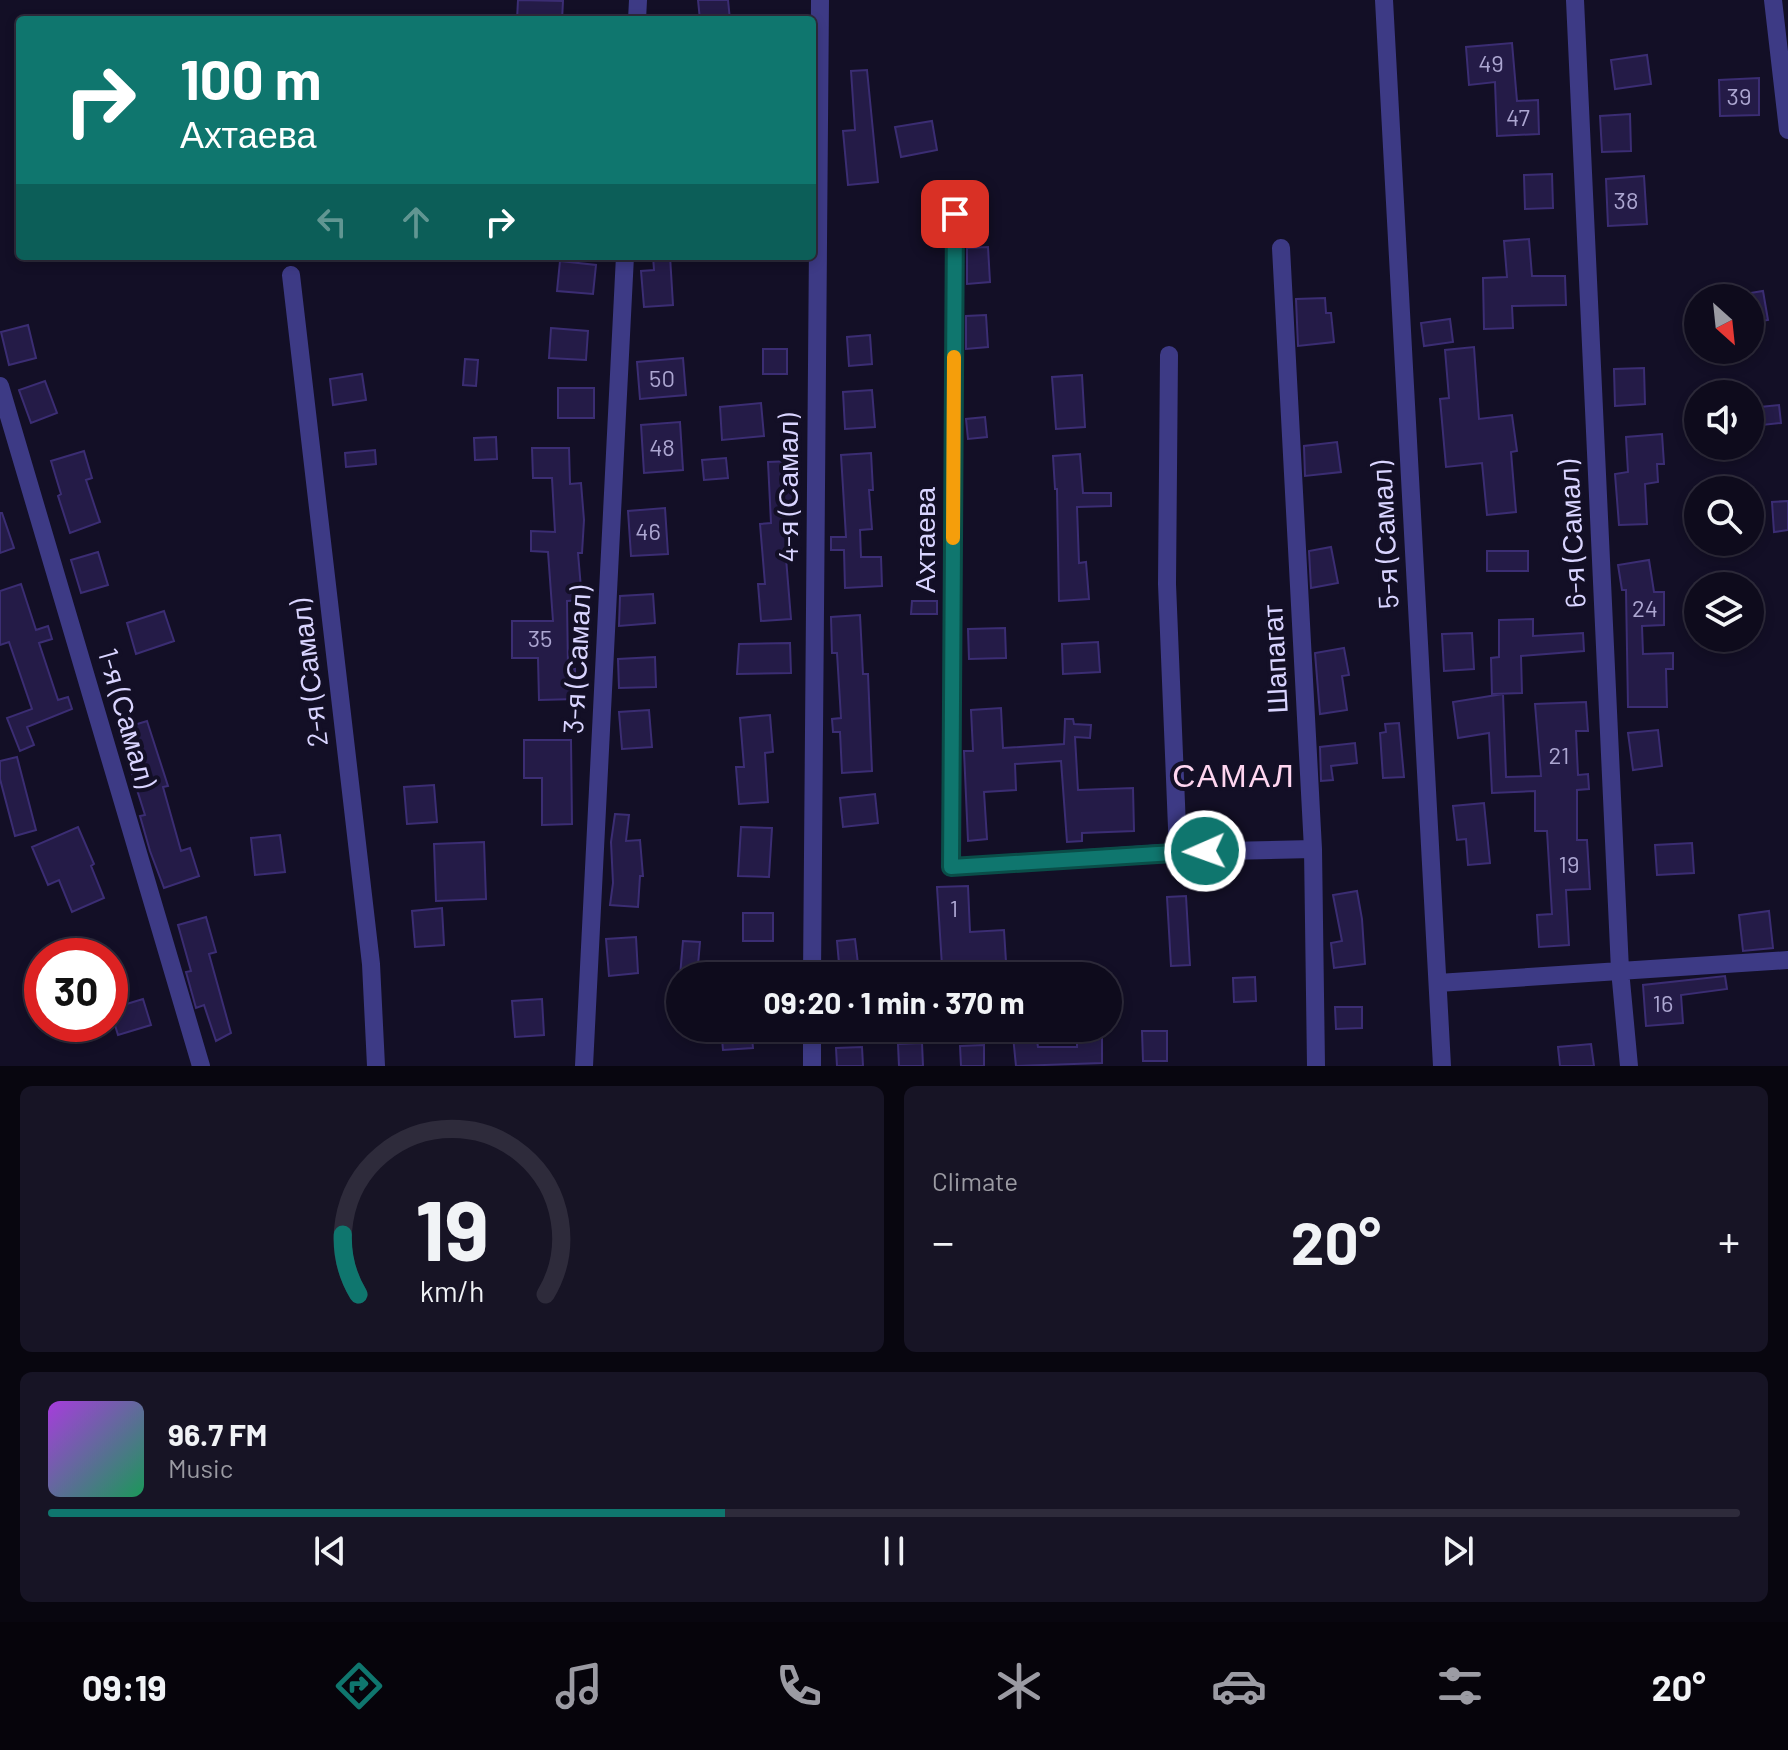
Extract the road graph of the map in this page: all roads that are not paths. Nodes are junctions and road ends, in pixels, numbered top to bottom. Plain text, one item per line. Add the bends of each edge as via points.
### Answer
1 (820, 0) edge
2 (1384, 0) edge
3 (1575, 0) edge
4 (1773, 0) edge
5 (1788, 130) edge
6 (955, 214) dead end
7 (1281, 248) dead end
8 (625, 260) edge
9 (291, 275) dead end
10 (1169, 355) dead end
11 (0, 386) edge
12 (1313, 849) junction
13 (1178, 852) junction
14 (1788, 960) edge
15 (812, 962) edge
16 (1620, 970) junction
17 (1438, 983) junction
18 (812, 1042) edge
19 (201, 1066) edge
20 (376, 1066) edge
21 (584, 1066) edge
22 (812, 1066) edge
23 (1316, 1066) edge
24 (1442, 1066) edge
25 (1629, 1066) edge

1 - 15 street, 4-я (Самал)
2 - 17 street, 5-я (Самал)
3 - 16 street, 6-я (Самал)
4 - 5 street
6 - 13 street, Ахтаева via 951,867
7 - 12 street, Шапагат
8 - 21 street, 3-я (Самал)
9 - 20 street, 2-я (Самал) via 371,964
10 - 13 street via 1167,584
11 - 19 street, 1-я (Самал)
12 - 13 street
12 - 23 street, Шапагат
14 - 16 street
16 - 17 street
16 - 25 street, 6-я (Самал)
17 - 24 street, 5-я (Самал)
18 - 22 street

